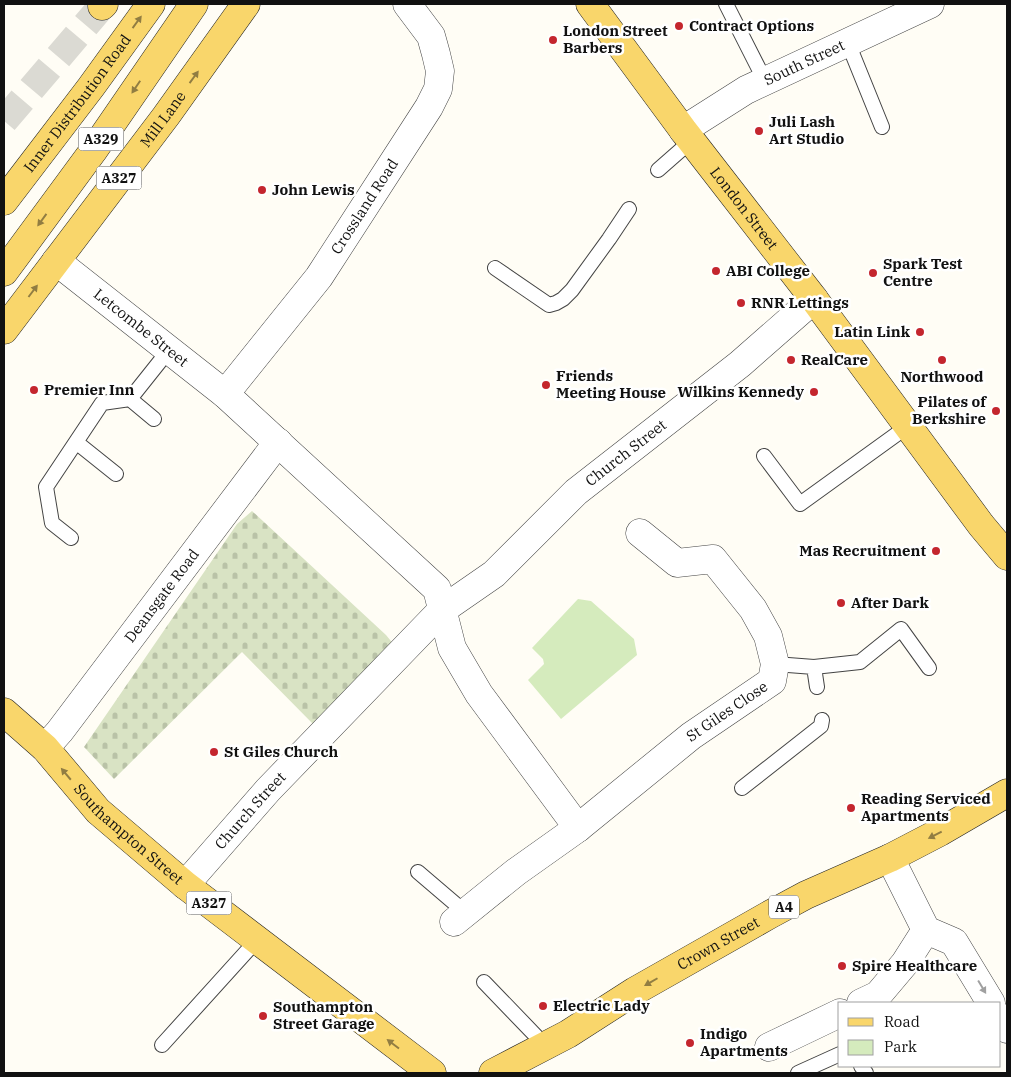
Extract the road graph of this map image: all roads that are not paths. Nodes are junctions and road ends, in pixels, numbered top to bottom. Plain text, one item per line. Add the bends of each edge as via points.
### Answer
1 (150, 4) edge
2 (194, 4) edge
3 (246, 4) edge
4 (407, 4) edge
5 (590, 4) edge
6 (726, 4) edge
7 (930, 4) edge
8 (848, 44) junction
9 (765, 81) junction
10 (882, 127) dead end
11 (687, 135) junction
12 (658, 170) dead end
13 (4, 201) edge
14 (629, 209) dead end
15 (56, 261) junction
16 (495, 268) dead end
17 (4, 272) edge
18 (814, 299) junction
19 (4, 330) edge
20 (169, 350) junction
21 (225, 394) junction
22 (130, 399) junction
23 (154, 420) dead end
24 (908, 426) junction
25 (76, 442) junction
26 (278, 442) junction
27 (764, 456) dead end
28 (116, 474) dead end
29 (640, 533) dead end
30 (71, 538) dead end
31 (1007, 556) edge
32 (442, 610) junction
33 (775, 664) junction
34 (814, 666) junction
35 (929, 668) dead end
36 (817, 687) dead end
37 (4, 712) edge
38 (822, 720) dead end
39 (45, 748) junction
40 (742, 788) dead end
41 (1007, 792) edge
42 (578, 828) junction
43 (890, 858) junction
44 (418, 872) dead end
45 (185, 885) junction
46 (460, 918) joint
47 (926, 930) junction
48 (257, 940) junction
49 (484, 982) dead end
50 (874, 1001) edge
51 (991, 1002) edge
52 (838, 1014) edge
53 (568, 1034) junction
54 (162, 1045) dead end
55 (543, 1047) junction
56 (769, 1047) dead end
57 (838, 1055) edge
58 (432, 1073) edge
59 (493, 1073) edge
60 (535, 1073) edge
61 (798, 1073) edge

13 -> 1 main road, Inner Distribution Road / A329
2 -> 17 main road, A329 via 93,151
15 -> 3 main road, Mill Lane / A327
4 - 21 street, Crossland Road via 431,36 440,71 438,88 430,107 319,277
5 - 11 main road, London Street
6 - 9 lane
7 - 8 street, South Street
8 - 9 street, South Street
8 - 10 lane
9 - 11 street, South Street via 746,90
11 - 12 lane
11 - 18 main road, London Street
14 - 16 lane via 572,290 556,304 549,305
19 -> 15 main road, Mill Lane / A327
15 - 20 street, Letcombe Street
18 - 24 main road, London Street
18 - 32 street, Church Street via 740,364 576,492 494,574
20 - 21 street, Letcombe Street
20 - 22 lane
21 - 26 street
22 - 23 lane
22 - 25 lane via 102,403
24 - 27 lane via 800,504
24 - 31 main road, London Street
25 - 28 lane
25 - 30 lane via 46,487 52,523
26 - 32 street via 437,588
26 - 39 street, Deansgate Road
29 - 33 street, St Giles Close via 678,563 713,558 753,609 768,636
32 - 42 street via 452,648 479,694
32 - 45 street, Church Street via 268,790
33 - 34 lane
33 - 42 street, St Giles Close via 772,681 691,736
34 - 35 lane via 860,662 902,630
34 - 36 lane
37 - 39 main road, Southampton Street / A327
38 - 40 lane via 821,726
45 -> 39 main road, Southampton Street / A327 via 98,811
41 -> 43 main road, Crown Street / A4
42 - 46 street, St Giles Close via 516,872
43 - 47 street
43 -> 53 main road, Crown Street / A4 via 760,919
44 - 46 lane
45 - 48 main road, Southampton Street / A327
47 - 50 street via 905,963
47 -> 51 street via 954,942
48 - 54 lane
58 -> 48 main road, Southampton Street / A327
49 - 55 lane
52 - 56 street
53 - 55 main road, Crown Street
53 - 60 main road, Crown Street / A4
55 - 59 main road, Crown Street
57 - 61 lane

